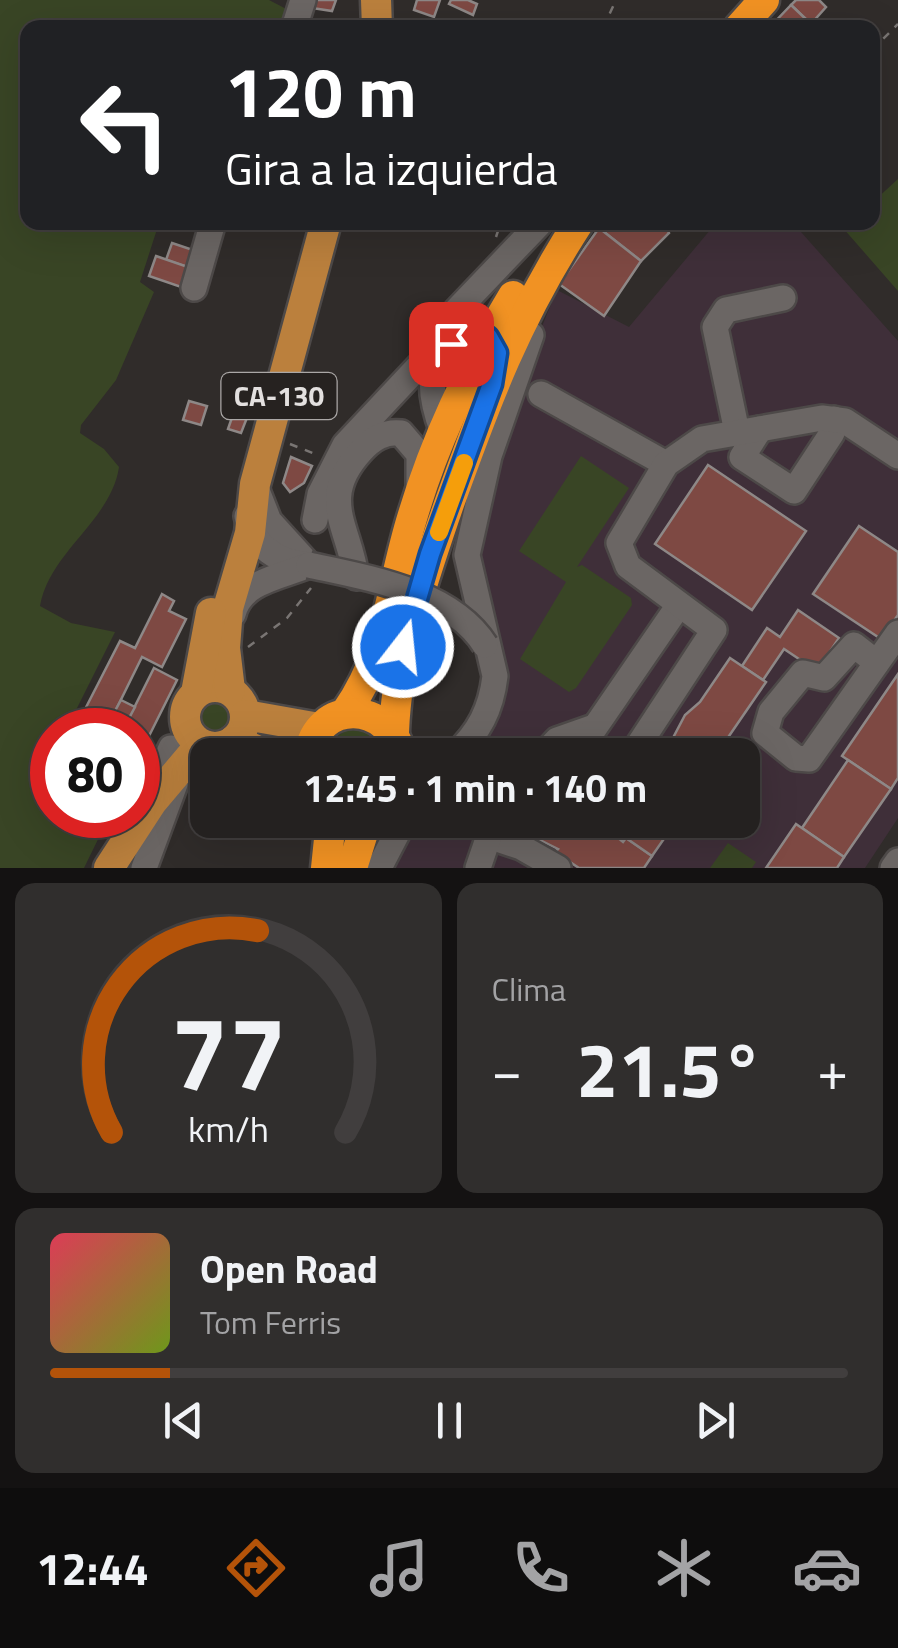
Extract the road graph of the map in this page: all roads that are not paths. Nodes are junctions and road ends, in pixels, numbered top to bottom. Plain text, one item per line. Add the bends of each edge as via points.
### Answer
1 (764, 0) edge
2 (746, 20) edge
3 (210, 230) edge
4 (324, 230) edge
5 (543, 230) edge
6 (546, 230) edge
7 (575, 230) edge
8 (194, 288) dead end
9 (782, 298) dead end
10 (488, 337) junction
11 (439, 360) junction
12 (487, 392) junction
13 (541, 394) dead end
14 (834, 419) junction
15 (749, 430) junction
16 (444, 432) junction
17 (898, 456) edge
18 (666, 464) junction
19 (250, 493) junction
20 (412, 516) junction
21 (315, 520) dead end
22 (250, 533) junction
23 (310, 565) junction
24 (356, 577) junction
25 (679, 605) junction
26 (898, 633) edge
27 (485, 645) junction
28 (225, 648) junction
29 (877, 663) junction
30 (196, 693) junction
31 (346, 712) junction
32 (237, 715) junction
33 (594, 726) junction
34 (254, 738) edge
35 (303, 738) edge
36 (318, 738) edge
37 (394, 738) edge
38 (398, 738) edge
39 (471, 738) edge
40 (563, 738) edge
41 (587, 738) edge
42 (643, 738) edge
43 (186, 746) junction
44 (160, 784) edge
45 (125, 838) edge
46 (143, 838) edge
47 (329, 838) edge
48 (362, 838) edge
49 (395, 838) edge
50 (488, 838) edge
51 (507, 838) edge
52 (898, 861) edge
53 (106, 868) edge
54 (144, 868) edge
55 (326, 868) edge
56 (352, 868) edge
57 (379, 868) edge
58 (478, 868) edge
59 (558, 868) edge
60 (894, 868) edge

1 - 2 highway
3 - 8 street
4 - 19 main road, CA-130
5 - 11 street via 456,311
6 - 10 highway
7 - 12 highway via 524,310
9 - 15 street via 726,310 715,326
10 - 11 street via 466,336
10 - 12 highway
11 - 12 street
11 - 16 street via 430,390
11 - 21 street via 419,366 345,445 320,494
12 - 16 highway
12 - 27 street via 467,555
12 - 38 highway via 403,647
13 - 18 street
14 - 15 street
14 - 15 street via 832,433 794,491 742,457
14 - 17 street
15 - 18 street via 702,439
16 - 20 highway
18 - 25 street via 620,542 628,566
19 - 22 main road, CA-130
19 - 23 street
19 - 30 main road, CA-130 via 210,614
20 - 24 street via 419,454 402,432 377,436 348,466 338,503
20 - 31 highway via 383,644
22 - 23 street via 276,556
22 - 28 main road, CA-130 via 228,608
23 - 24 street, bridge
23 - 28 street via 244,592
24 - 27 street, bridge via 441,604 461,615
25 - 33 street
25 - 42 street via 714,630
26 - 29 street
27 - 39 street via 495,676 490,706
28 - 32 main road, CA-130
29 - 29 street via 854,646 824,678 803,673 771,712 765,733 796,758 809,758
30 - 32 main road via 206,688
30 - 43 main road, CA-130 via 185,714
31 - 36 highway
31 - 37 highway via 379,718
32 - 34 main road
32 - 35 main road
32 - 43 main road via 212,747
33 - 40 street
33 - 41 street
43 - 44 main road, CA-130
45 - 53 main road, CA-130
46 - 54 street
47 - 55 highway
48 - 56 highway
49 - 57 street
50 - 58 street
51 - 59 street
52 - 60 street

